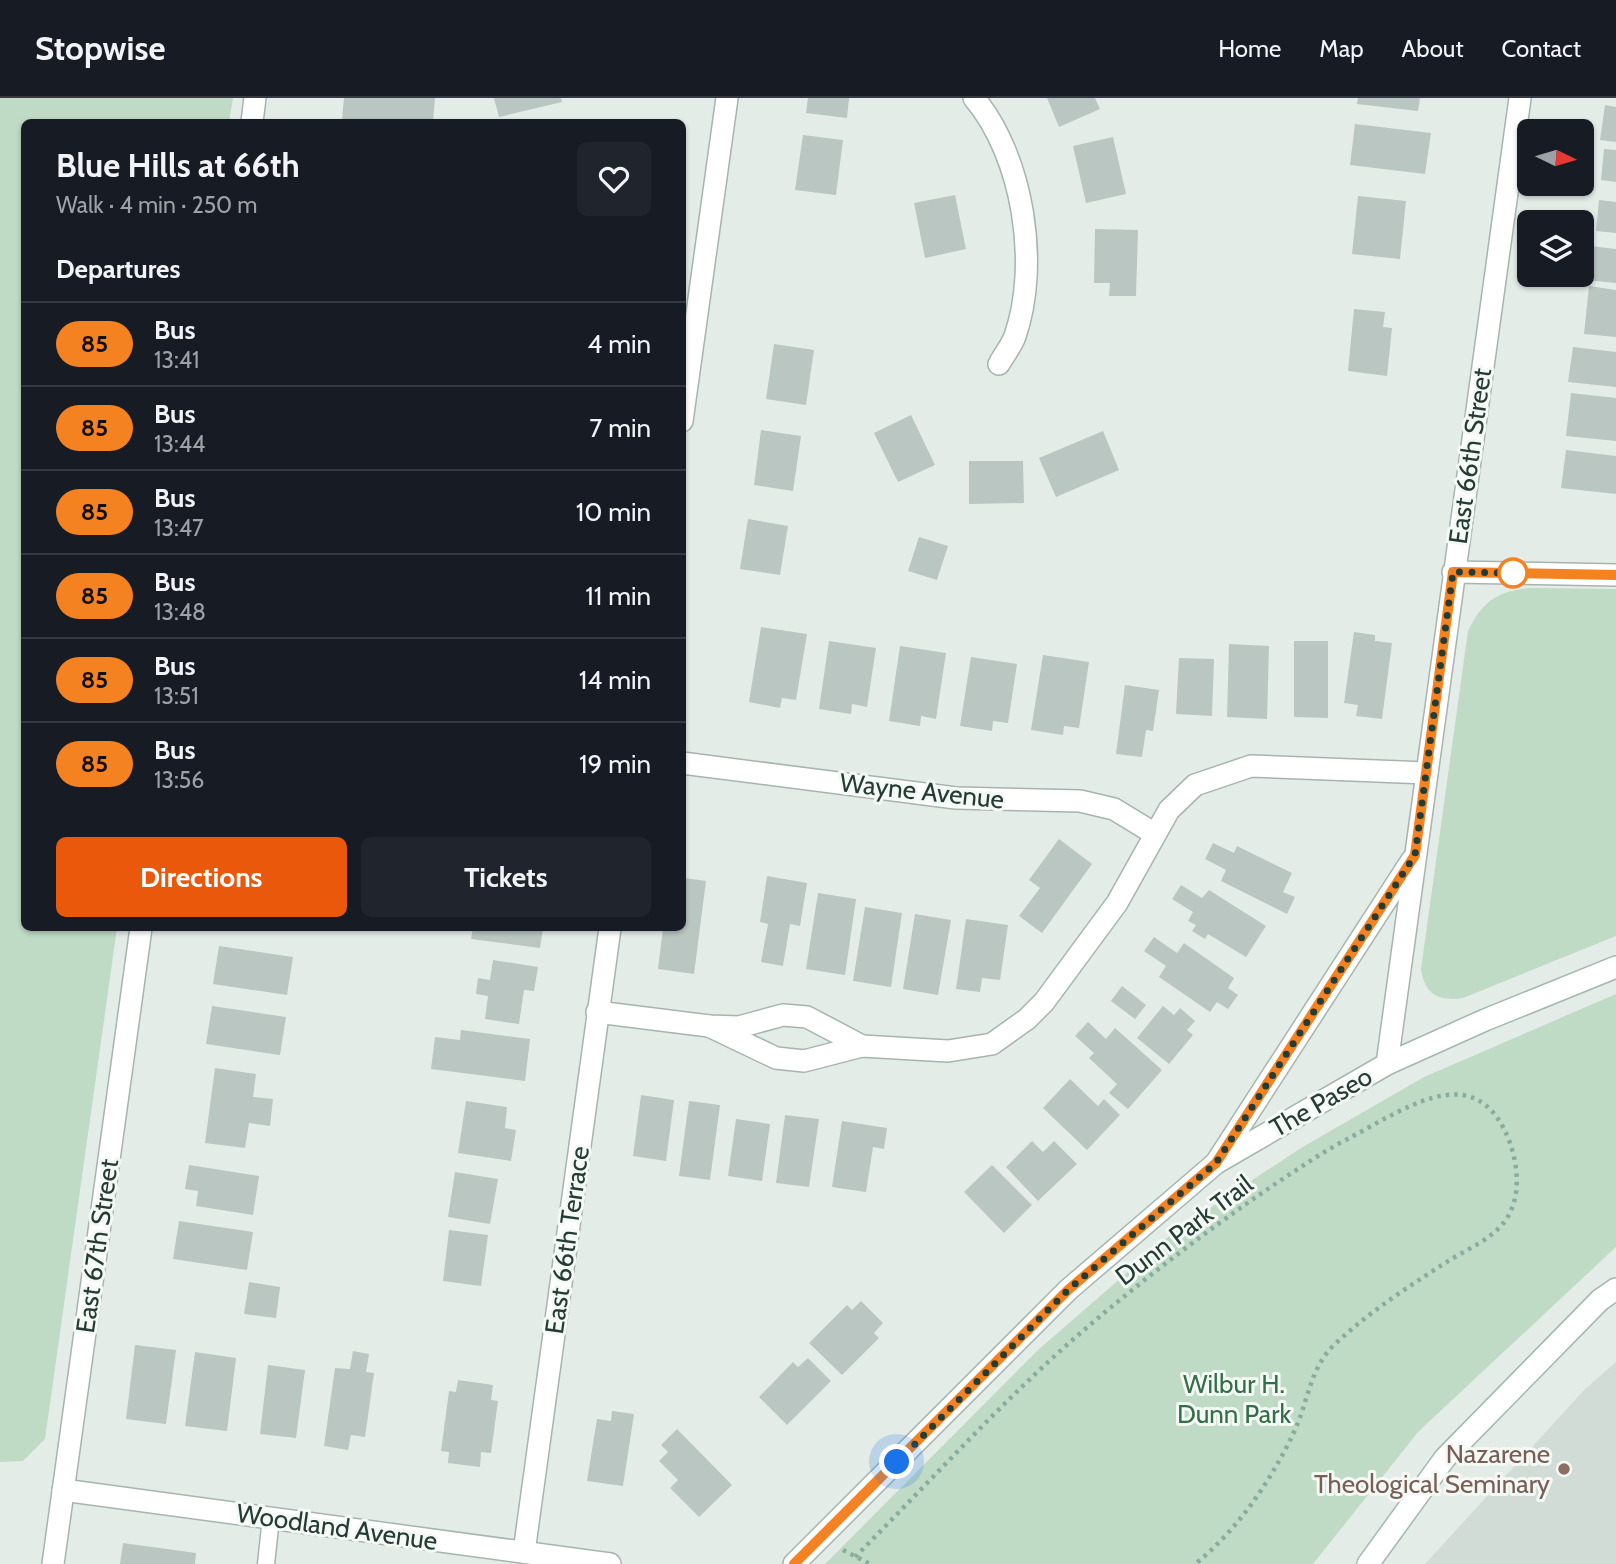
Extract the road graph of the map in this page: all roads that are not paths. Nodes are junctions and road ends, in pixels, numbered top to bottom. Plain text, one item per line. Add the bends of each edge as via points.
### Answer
1 (255, 98) edge
2 (727, 98) edge
3 (974, 98) edge
4 (1520, 98) edge
5 (252, 119) edge
6 (999, 364) dead end
7 (686, 392) edge
8 (1453, 572) junction
9 (1616, 575) edge
10 (686, 764) edge
11 (1427, 773) junction
12 (1155, 834) junction
13 (1415, 855) junction
14 (141, 931) edge
15 (610, 931) edge
16 (1616, 967) edge
17 (597, 1012) junction
18 (709, 1027) junction
19 (862, 1046) junction
20 (1387, 1064) junction
21 (1216, 1163) junction
22 (1616, 1289) edge
23 (64, 1490) junction
24 (271, 1518) junction
25 (509, 1555) edge
26 (53, 1564) edge
27 (266, 1564) edge
28 (610, 1564) edge
29 (794, 1564) edge
30 (1368, 1564) edge

1 - 5 street
2 - 7 street
3 - 6 street via 987,113 1009,161 1028,248 1015,337
4 - 8 street, East 66th Street
8 - 9 street
8 - 11 street, East 66th Street
10 - 12 street, Wayne Avenue via 956,798 1080,801 1114,809
11 - 12 street via 1251,766 1195,785 1169,810
11 - 13 street, East 66th Street
12 - 19 street via 1117,903 1027,1019 992,1044 948,1051
13 - 20 street, East 66th Street
13 - 21 street
14 - 23 street, East 67th Street
15 - 17 street, East 66th Terrace
16 - 20 street, The Paseo
17 - 18 street
17 - 25 street, East 66th Terrace
18 - 19 street via 739,1027 783,1015 807,1017
18 - 19 street via 776,1059 804,1060
20 - 21 street, The Paseo
21 - 29 street, The Paseo via 1068,1290
22 - 30 street via 1445,1458
23 - 24 street, Woodland Avenue
23 - 26 street, East 67th Street
24 - 25 street, Woodland Avenue
24 - 27 lane
25 - 28 street, Woodland Avenue

